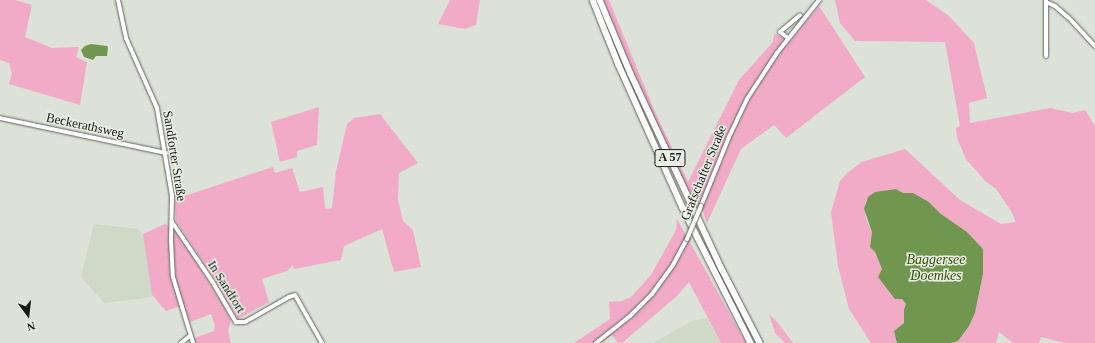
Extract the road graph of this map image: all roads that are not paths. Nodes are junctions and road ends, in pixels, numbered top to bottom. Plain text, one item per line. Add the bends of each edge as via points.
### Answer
1 (118, 0) edge
2 (592, 0) edge
3 (600, 0) edge
4 (819, 0) edge
5 (1046, 1) edge
6 (800, 15) dead end
7 (788, 38) junction
8 (1095, 46) edge
9 (1046, 56) dead end
10 (0, 118) edge
11 (166, 153) junction
12 (172, 222) junction
13 (190, 336) junction
14 (181, 343) edge
15 (193, 343) edge
16 (322, 343) edge
17 (596, 343) edge
18 (752, 343) edge
19 (760, 343) edge

1 - 11 street, Sandforter Straße via 126,38 158,108
2 - 18 highway, A 57 via 683,208
3 - 19 highway, A 57 via 630,74 722,269
4 - 7 street, Grafschafter Straße
5 - 8 street via 1069,18
5 - 9 street
6 - 7 street via 780,32
7 - 17 street, Grafschafter Straße, bridge via 740,111 687,239 662,282 642,304
10 - 11 street, Beckerathsweg
11 - 12 street, Sandforter Straße via 172,196
12 - 13 street, Sandforter Straße via 174,277
12 - 16 street, In Sandfort via 236,322 245,322 295,295
13 - 14 street
13 - 15 street, Sandforter Straße

